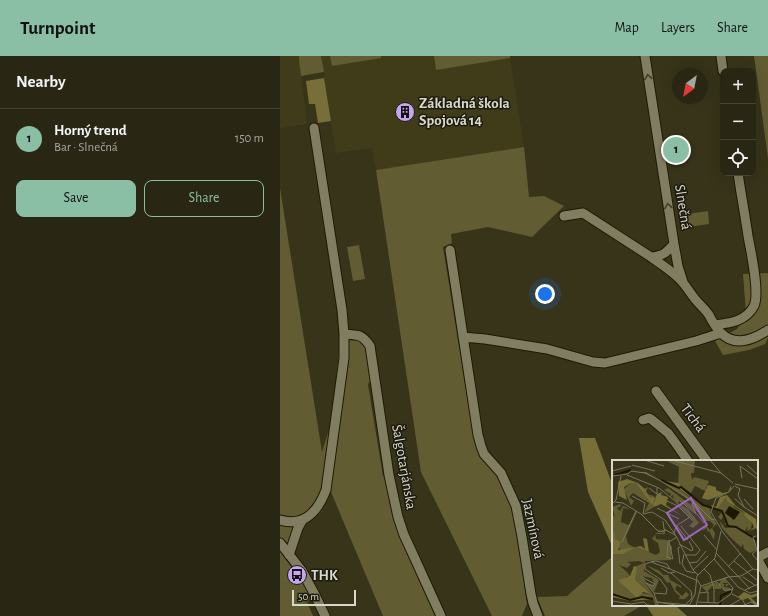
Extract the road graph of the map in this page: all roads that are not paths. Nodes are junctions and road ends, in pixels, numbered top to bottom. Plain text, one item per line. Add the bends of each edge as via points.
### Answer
1 (645, 56) edge
2 (721, 56) edge
3 (723, 68) edge
4 (314, 128) dead end
5 (738, 176) edge
6 (564, 216) dead end
7 (674, 244) junction
8 (450, 250) dead end
9 (651, 257) junction
10 (683, 282) junction
11 (718, 329) junction
12 (768, 330) edge
13 (344, 334) junction
14 (463, 336) junction
15 (656, 391) dead end
16 (643, 420) dead end
17 (687, 460) edge
18 (706, 460) edge
19 (303, 519) junction
20 (280, 520) edge
21 (280, 543) edge
22 (768, 552) edge
23 (289, 555) junction
24 (758, 557) edge
25 (758, 560) edge
26 (768, 578) edge
27 (325, 616) edge
28 (441, 616) edge
29 (538, 616) edge

7 -> 1 street, Slnečná
2 - 3 street
4 - 13 street via 341,297
5 - 11 street via 756,296 750,312 738,321
6 - 9 street, Slnečná via 583,213
7 - 9 street, Slnečná via 666,253
7 - 10 street, Slnečná
8 - 14 street, Jazmínová
9 - 10 street, Slnečná
10 - 11 street, Slnečná
11 - 12 street via 729,339 737,341 749,340
11 - 14 street via 682,344 605,363 547,349
13 - 19 street via 344,358 326,490 316,510
13 - 28 street, Šalgotarjánska via 365,338 370,346 389,475 398,517
14 - 29 street, Jazmínová via 478,435 484,454 502,473 516,506 531,594
15 - 18 street, Tichá
16 - 17 street, Tichá via 652,419 668,433
19 - 20 street via 285,522
19 - 23 street
21 - 23 street
22 - 24 street
23 - 27 street via 302,571
25 - 26 street

